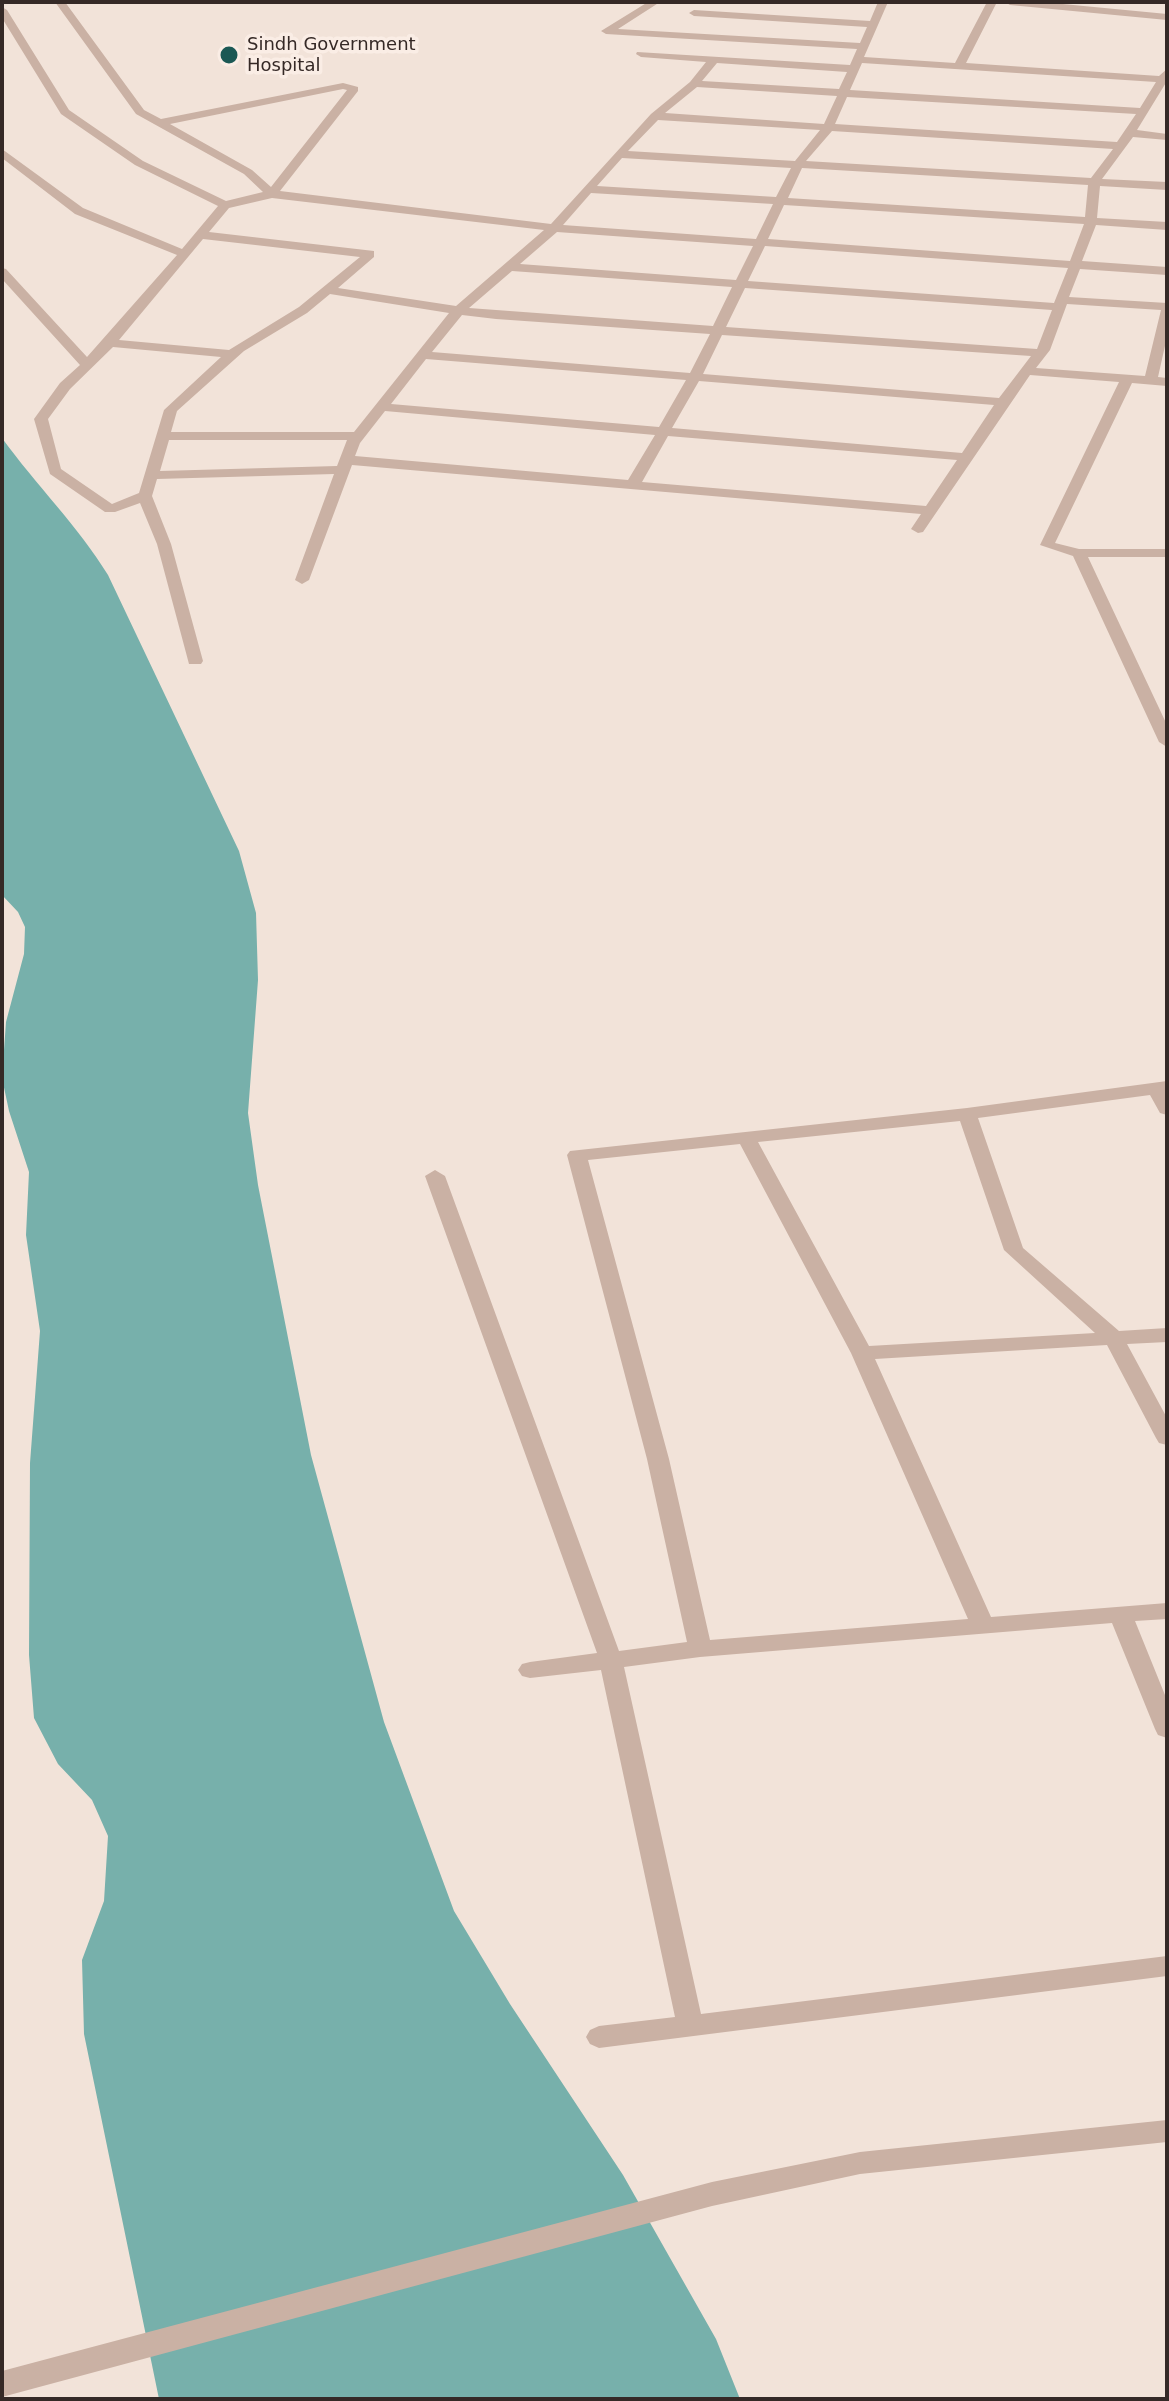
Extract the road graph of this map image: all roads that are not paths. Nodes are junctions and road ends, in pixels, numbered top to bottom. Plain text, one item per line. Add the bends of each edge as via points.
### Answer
1 (60, 2) edge
2 (655, 2) edge
3 (714, 2) edge
4 (883, 2) edge
5 (992, 2) edge
6 (1010, 2) edge
7 (2, 10) edge
8 (694, 13) junction
9 (1167, 17) edge
10 (872, 24) junction
11 (656, 34) junction
12 (863, 46) junction
13 (713, 60) junction
14 (856, 64) junction
15 (959, 66) junction
16 (1165, 76) edge
17 (694, 84) junction
18 (844, 94) junction
19 (1142, 111) junction
20 (655, 116) junction
21 (160, 123) junction
22 (828, 128) junction
23 (1130, 133) junction
24 (1167, 137) edge
25 (1121, 146) junction
26 (2, 152) edge
27 (619, 154) junction
28 (799, 163) junction
29 (1094, 182) junction
30 (1167, 186) edge
31 (589, 189) junction
32 (272, 194) junction
33 (778, 202) junction
34 (225, 205) junction
35 (1091, 222) junction
36 (1167, 226) edge
37 (554, 228) junction
38 (201, 235) junction
39 (764, 242) junction
40 (185, 254) junction
41 (1077, 264) junction
42 (508, 267) junction
43 (1167, 271) edge
44 (2, 272) edge
45 (743, 282) junction
46 (326, 289) junction
47 (1060, 303) junction
48 (1167, 309) edge
49 (458, 311) junction
50 (720, 329) junction
51 (110, 343) junction
52 (1041, 353) junction
53 (232, 354) junction
54 (423, 355) junction
55 (87, 365) junction
56 (1027, 371) junction
57 (695, 377) junction
58 (1127, 379) junction
59 (1150, 381) junction
60 (1167, 382) edge
61 (1003, 402) junction
62 (381, 407) junction
63 (664, 431) junction
64 (164, 436) junction
65 (358, 436) junction
66 (966, 457) junction
67 (345, 465) junction
68 (152, 475) junction
69 (632, 486) junction
70 (145, 496) junction
71 (930, 511) junction
72 (918, 529) dead end
73 (1079, 553) junction
74 (1167, 553) edge
75 (302, 580) dead end
76 (195, 661) dead end
77 (1167, 742) edge
78 (1162, 1088) edge
79 (1167, 1109) edge
80 (967, 1114) junction
81 (746, 1137) junction
82 (435, 1176) dead end
83 (1167, 1335) edge
84 (1113, 1337) junction
85 (862, 1353) junction
86 (1167, 1438) edge
87 (1167, 1611) edge
88 (1120, 1614) junction
89 (983, 1626) junction
90 (700, 1649) junction
91 (611, 1660) junction
92 (530, 1670) dead end
93 (1167, 1729) edge
94 (1167, 1966) edge
95 (690, 2025) junction
96 (599, 2037) dead end
97 (1167, 2131) edge
98 (2, 2384) edge

1 - 21 street via 140,112
2 - 11 street via 606,31
3 - 8 street
4 - 10 street
5 - 15 street
6 - 9 street
7 - 34 street via 65,112 139,163
8 - 10 street
8 - 11 street
10 - 12 street
11 - 12 street
11 - 13 street via 641,54
12 - 14 street
13 - 14 street
13 - 17 street
14 - 15 street
14 - 18 street
15 - 16 street
16 - 19 street
17 - 18 street
17 - 20 street
18 - 19 street
18 - 22 street
19 - 23 street
20 - 22 street
20 - 27 street
21 - 32 street via 248,172
21 - 32 street via 351,86 354,89
22 - 25 street
22 - 28 street
23 - 24 street
23 - 25 street
25 - 29 street
26 - 40 street via 79,211
27 - 28 street
27 - 31 street
28 - 29 street
28 - 33 street
29 - 30 street
29 - 35 street
31 - 33 street
31 - 37 street
32 - 34 street
32 - 37 street
33 - 35 street
33 - 39 street
34 - 38 street
35 - 36 street
35 - 41 street
37 - 39 street
37 - 42 street
38 - 40 street
38 - 46 street via 370,254
39 - 41 street
39 - 45 street
40 - 51 street
41 - 43 street
41 - 47 street
42 - 45 street
42 - 49 street
44 - 55 street
45 - 47 street
45 - 50 street
46 - 49 street
46 - 53 street via 303,310
47 - 48 street
47 - 52 street
48 - 59 street
49 - 50 street
49 - 54 street
50 - 52 street
50 - 57 street
51 - 53 street
51 - 55 street
52 - 56 street
53 - 64 street via 171,410
54 - 57 street
54 - 62 street
55 - 70 street via 41,419 55,471 110,509
56 - 58 street
56 - 61 street
57 - 61 street
57 - 63 street
58 - 59 street
58 - 73 street via 1047,545
59 - 60 street
61 - 66 street
62 - 63 street
62 - 65 street
63 - 66 street
63 - 69 street
64 - 65 street
64 - 68 street
65 - 67 street
66 - 71 street
67 - 68 street
67 - 69 street
67 - 75 street
68 - 70 street
69 - 71 street
70 - 76 street via 164,544
71 - 72 street
73 - 74 street
73 - 77 street
78 - 79 street
78 - 80 street
80 - 81 street
80 - 84 street via 1014,1250
81 - 85 street
81 - 90 street via 577,1155 658,1459
82 - 91 street
83 - 84 street
84 - 85 street
84 - 86 street
85 - 89 street
87 - 88 street
88 - 89 street
88 - 93 street
89 - 90 street
90 - 91 street
91 - 92 street
91 - 95 street
94 - 95 street
95 - 96 street
97 - 98 street via 860,2163 712,2194

